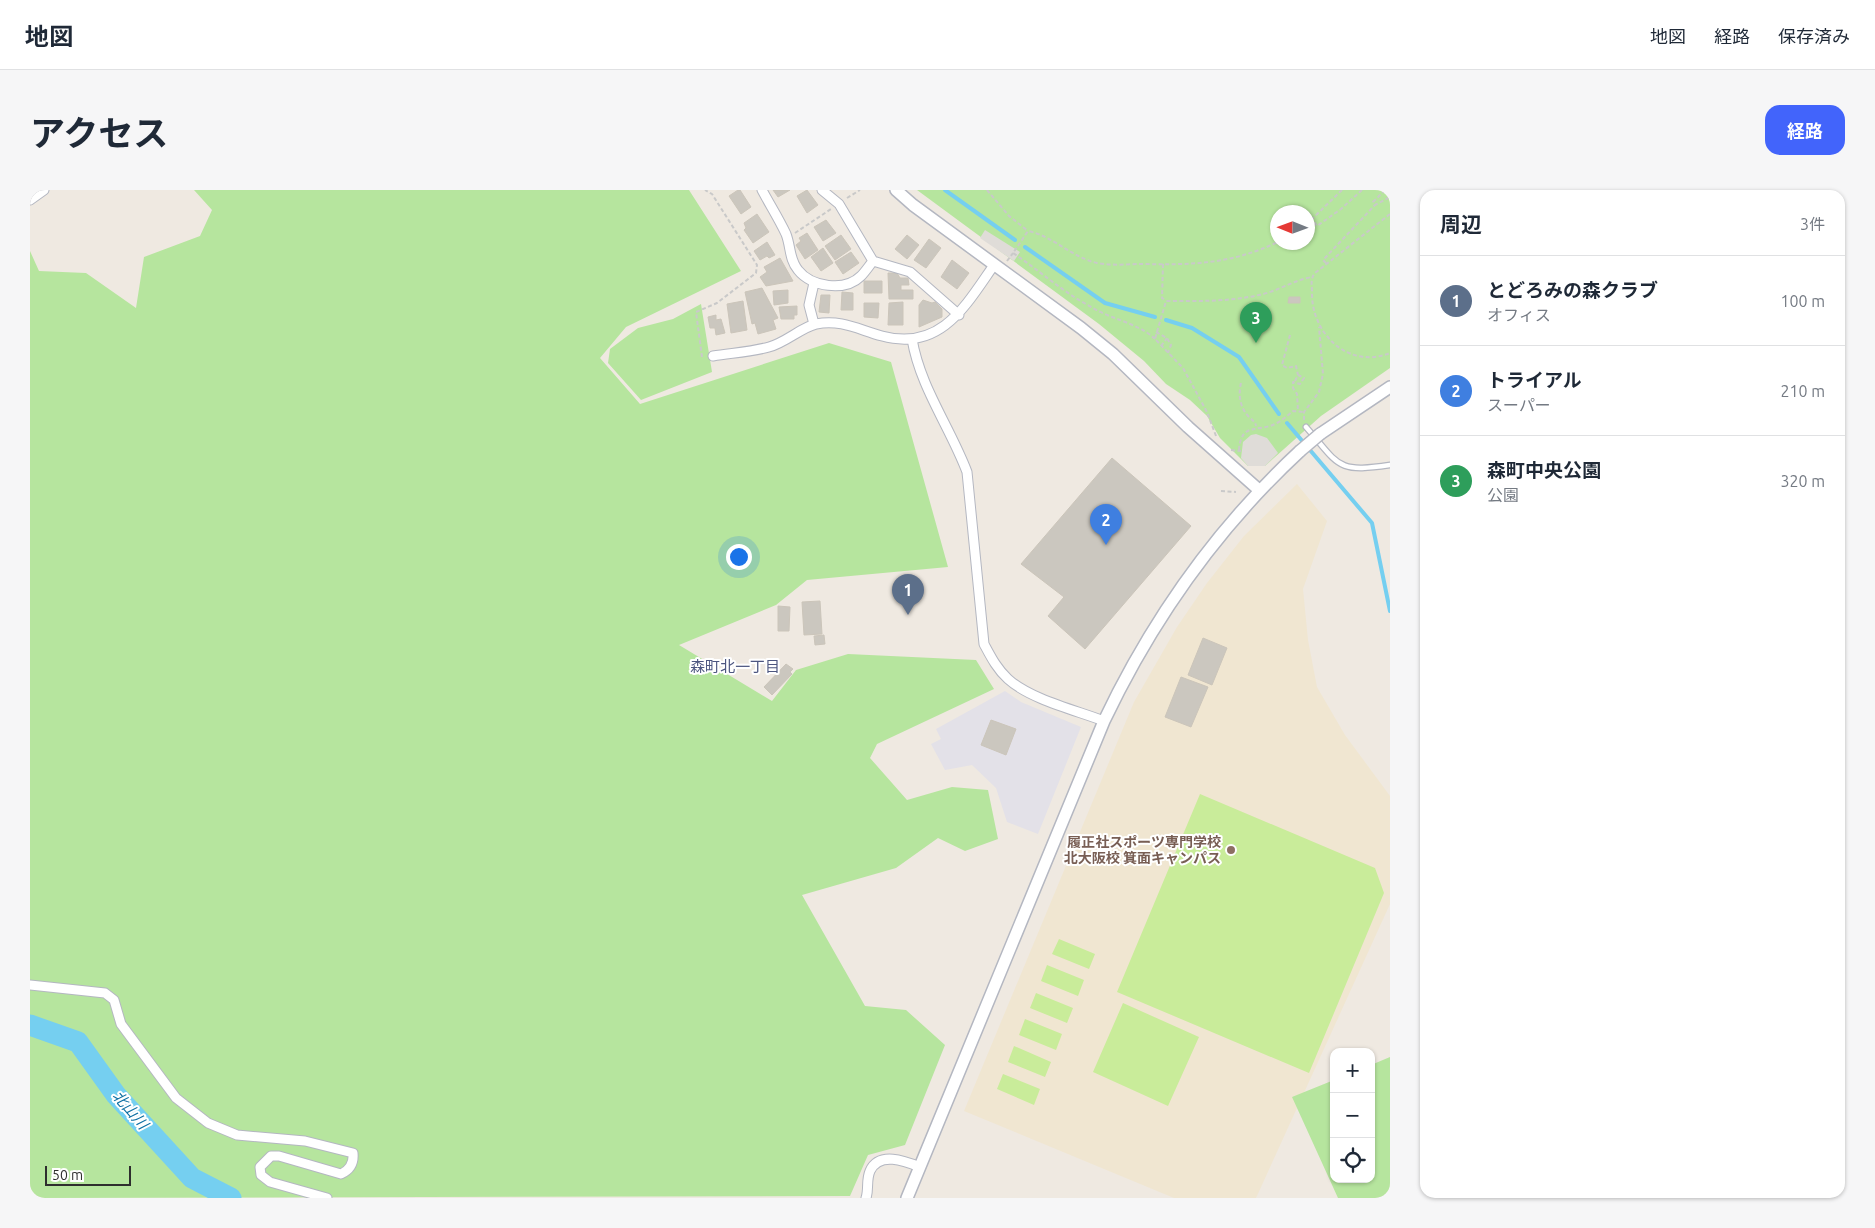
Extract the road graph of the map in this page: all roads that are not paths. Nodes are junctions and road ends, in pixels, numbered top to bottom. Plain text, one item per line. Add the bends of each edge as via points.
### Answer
1 (44, 190) edge
2 (762, 190) edge
3 (822, 190) edge
4 (896, 190) edge
5 (30, 200) edge
6 (872, 261) junction
7 (994, 265) junction
8 (814, 283) junction
9 (959, 315) junction
10 (814, 324) junction
11 (912, 339) junction
12 (712, 356) road end
13 (1390, 387) edge
14 (1306, 427) road end
15 (1390, 465) edge
16 (1259, 490) junction
17 (1104, 722) junction
18 (30, 985) edge
19 (920, 1167) junction
20 (327, 1198) edge
21 (866, 1198) edge
22 (907, 1198) edge

1 - 5 street
2 - 8 street via 787,238 790,256 799,271
3 - 6 street via 839,204
4 - 7 street
6 - 8 street via 860,277 845,284
6 - 9 street via 910,272
7 - 9 street
7 - 16 street via 1125,363 1188,427
8 - 10 street via 809,305
9 - 11 street via 941,328
10 - 11 street via 836,322 883,336
10 - 12 street via 769,347
11 - 17 street via 921,374 967,472 984,644 993,662 1008,680 1026,691
13 - 16 street, bridge via 1320,434
14 - 15 lane via 1342,465 1356,469
16 - 17 street via 1167,608 1134,661
17 - 19 street
18 - 20 street via 110,996 121,1024 176,1098 190,1111 222,1130 237,1135 305,1141 353,1153 354,1160 348,1171 341,1174 279,1156 271,1156 260,1167 261,1175 270,1182
19 - 21 street via 892,1159 879,1162 871,1169
19 - 22 street

